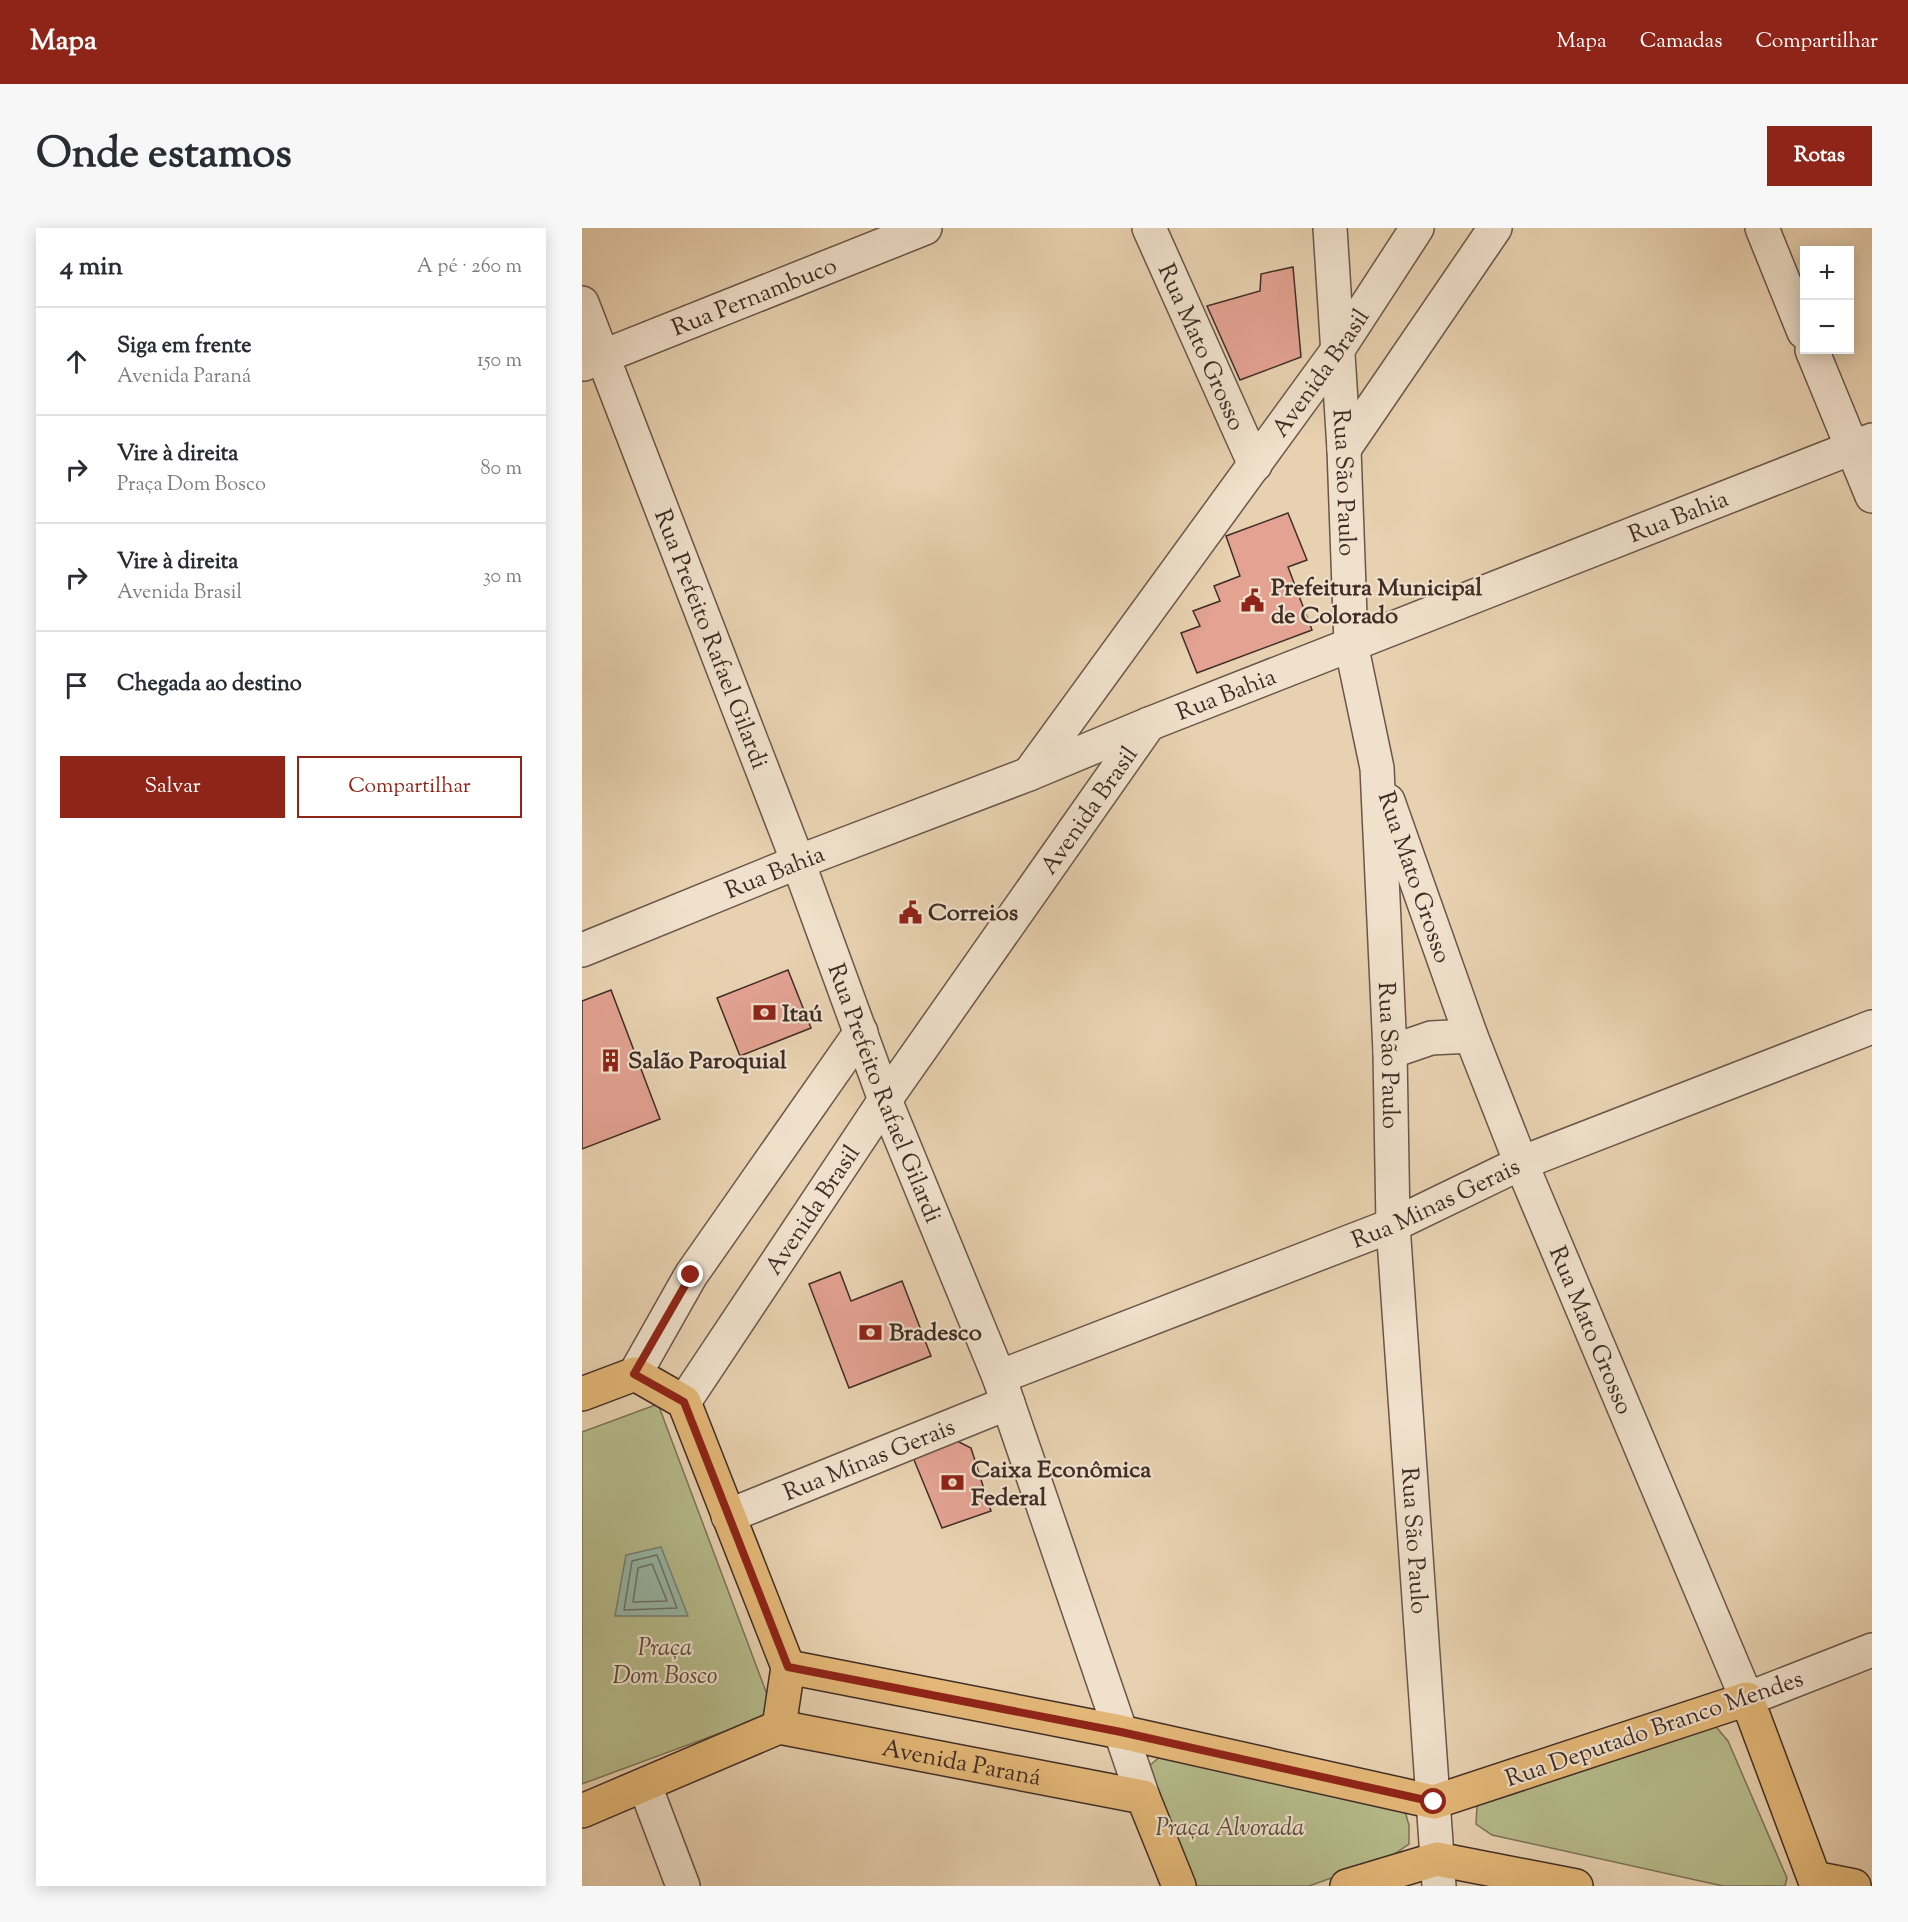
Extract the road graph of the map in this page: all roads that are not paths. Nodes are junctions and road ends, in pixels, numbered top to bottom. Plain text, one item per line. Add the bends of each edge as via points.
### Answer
1 (925, 228) edge
2 (1149, 228) edge
3 (1330, 228) edge
4 (1417, 228) edge
5 (1495, 228) edge
6 (1762, 228) edge
7 (582, 303) edge
8 (1800, 322) edge
9 (1337, 351) junction
10 (1814, 354) edge
11 (592, 360) edge
12 (1862, 443) edge
13 (1344, 449) junction
14 (1255, 465) junction
15 (1872, 496) edge
16 (1351, 644) junction
17 (1149, 724) junction
18 (1377, 768) junction
19 (1029, 774) junction
20 (798, 862) junction
21 (582, 950) edge
22 (1872, 1027) edge
23 (861, 1032) junction
24 (1471, 1036) junction
25 (1390, 1052) junction
26 (885, 1100) junction
27 (1521, 1163) junction
28 (1394, 1226) junction
29 (634, 1374) junction
30 (1003, 1390) junction
31 (582, 1394) edge
32 (684, 1402) junction
33 (728, 1516) junction
34 (1872, 1650) edge
35 (788, 1667) junction
36 (1747, 1700) junction
37 (779, 1727) junction
38 (1121, 1732) junction
39 (645, 1786) junction
40 (1143, 1797) junction
41 (1434, 1802) junction
42 (582, 1810) edge
43 (1438, 1872) edge
44 (1816, 1882) edge
45 (683, 1886) edge
46 (1179, 1886) edge
47 (1347, 1886) edge
48 (1576, 1886) edge
49 (1854, 1886) edge

1 - 11 street, Rua Pernambuco
2 - 14 street, Rua Mato Grosso
3 - 9 street, Rua São Paulo
4 - 9 street, Avenida Brasil
5 - 13 street
6 - 8 street
7 - 11 street, Rua Prefeito Rafael Gilardi
9 - 13 street, Rua São Paulo
9 - 14 street, Avenida Brasil
10 - 12 street
11 - 20 street, Rua Prefeito Rafael Gilardi
12 - 15 street
12 - 16 street, Rua Bahia
13 - 16 street, Rua São Paulo
14 - 19 street, Avenida Brasil
16 - 17 street, Rua Bahia
16 - 18 street, Rua São Paulo
17 - 19 street, Rua Bahia
17 - 26 street, Avenida Brasil
18 - 24 street, Rua Mato Grosso
18 - 25 street, Rua São Paulo
19 - 20 street, Rua Bahia
20 - 21 street, Rua Bahia
20 - 23 street, Rua Prefeito Rafael Gilardi
22 - 27 street, Rua Minas Gerais
23 - 26 street, Rua Prefeito Rafael Gilardi
23 - 29 street via 691,1275
24 - 25 street via 1431,1038
24 - 27 street, Rua Mato Grosso
25 - 28 street, Rua São Paulo
26 - 30 street, Rua Prefeito Rafael Gilardi
26 - 32 street, Avenida Brasil
27 - 28 street, Rua Minas Gerais
27 - 36 street, Rua Mato Grosso
28 - 30 street, Rua Minas Gerais
28 - 41 street, Rua São Paulo
29 - 31 main road
29 - 32 main road
30 - 33 street, Rua Minas Gerais
30 - 38 street, Rua Prefeito Rafael Gilardi
32 - 33 main road
33 - 35 main road
34 - 36 street, Rua Deputado Branco Mendes
35 - 37 main road
35 - 38 main road
36 - 41 main road, Rua Deputado Branco Mendes
36 - 44 main road, Rua Mato Grosso
37 - 39 main road
37 - 40 main road, Avenida Paraná
38 - 40 street, Rua Prefeito Rafael Gilardi
38 - 41 main road
39 - 42 main road
39 - 45 street
40 - 46 main road, Rua Prefeito Rafael Gilardi
41 - 43 street, Rua São Paulo
43 - 47 main road
43 - 48 main road
44 - 49 main road

